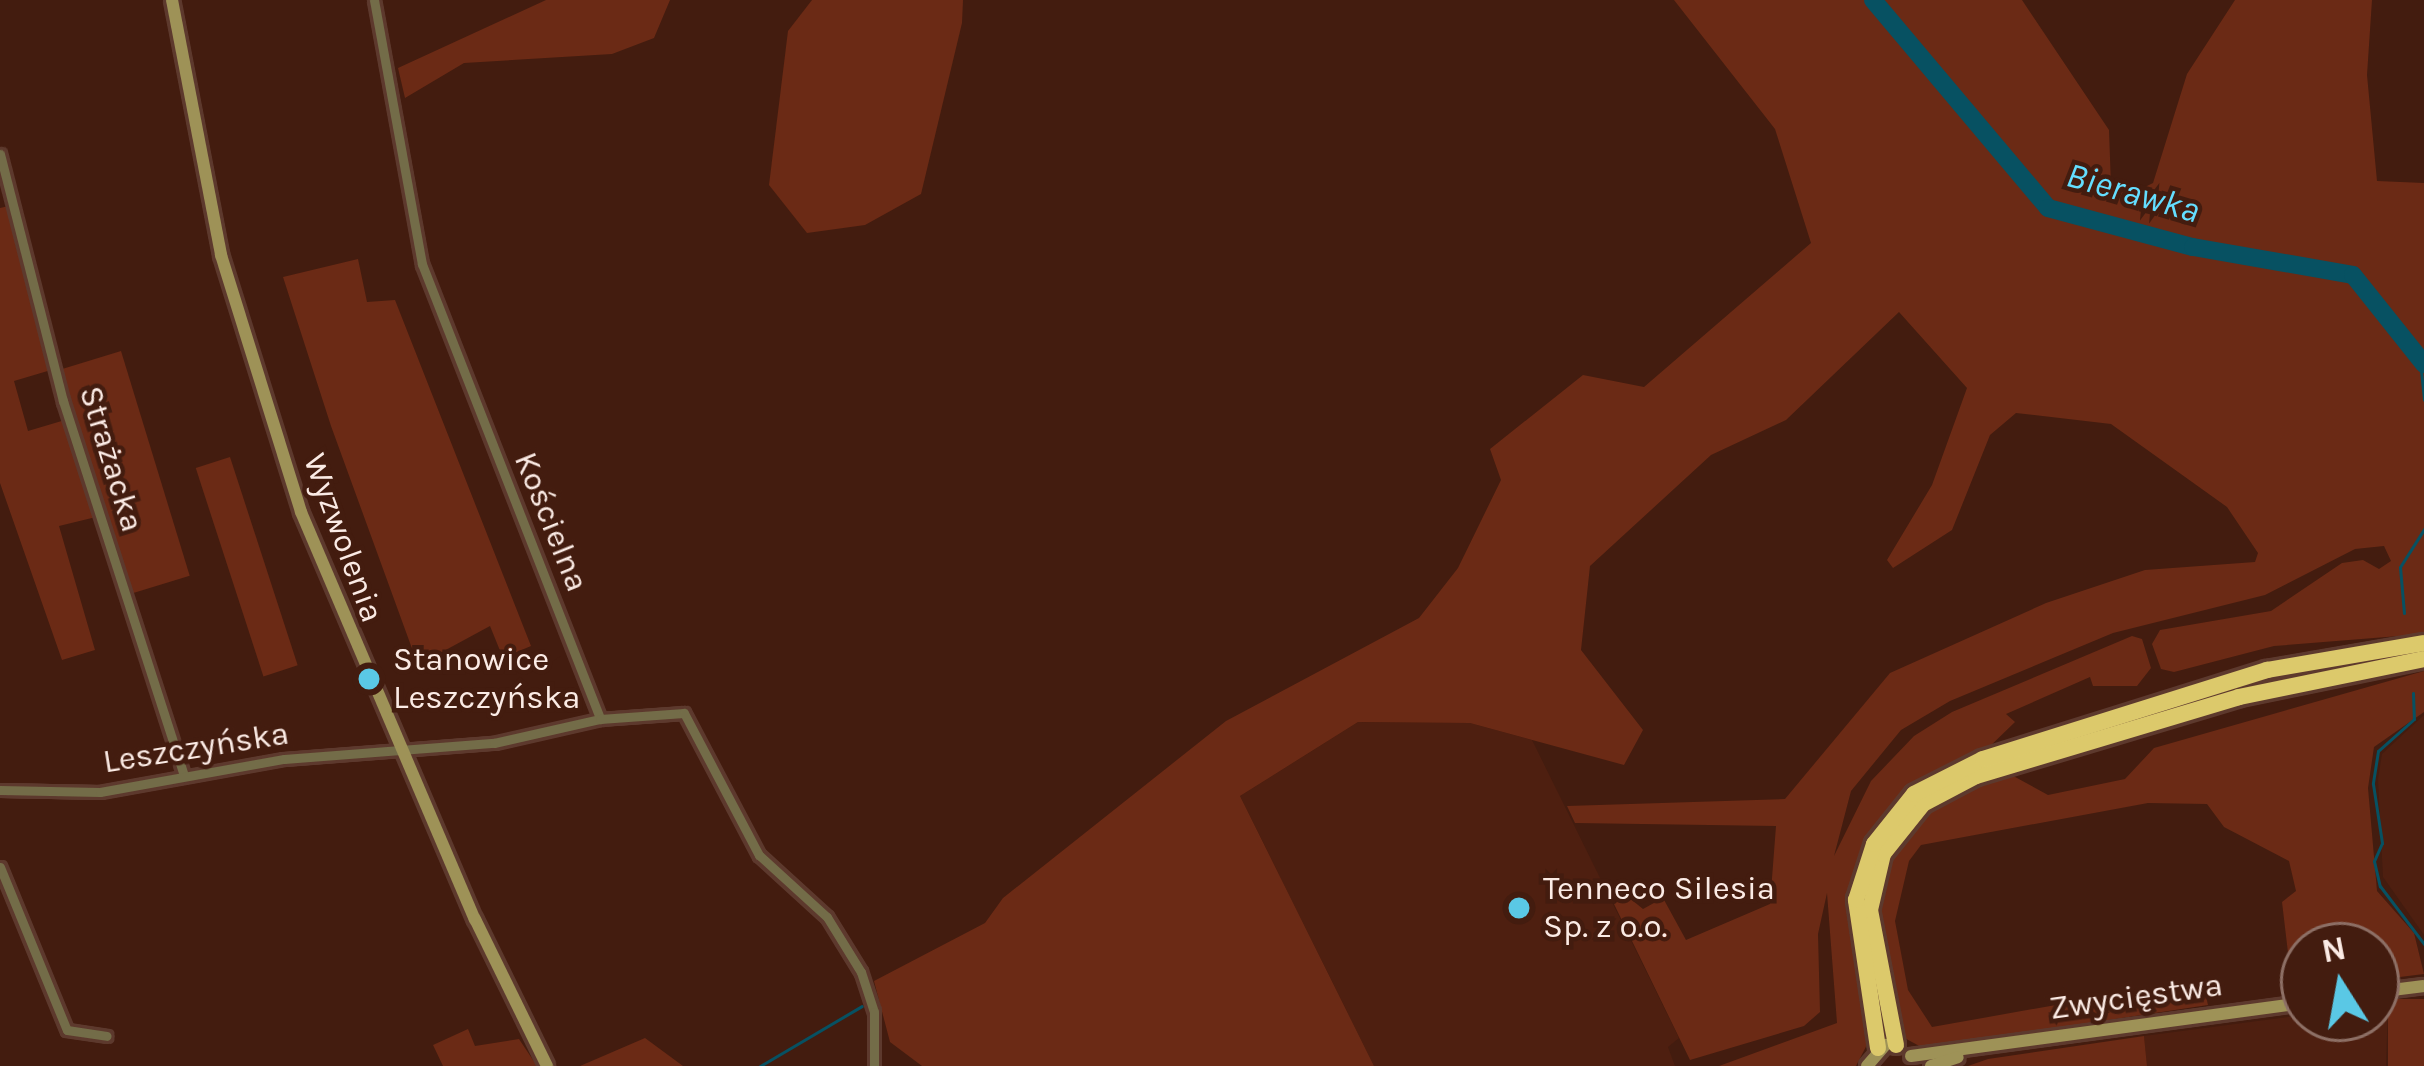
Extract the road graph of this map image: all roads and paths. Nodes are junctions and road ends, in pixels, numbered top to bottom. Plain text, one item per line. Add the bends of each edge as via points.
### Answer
1 (172, 0) edge
2 (374, 0) edge
3 (0, 154) edge
4 (2424, 643) edge
5 (2424, 659) edge
6 (600, 718) junction
7 (401, 752) junction
8 (184, 776) junction
9 (0, 790) edge
10 (0, 867) edge
11 (2280, 1006) edge
12 (107, 1036) dead end
13 (1976, 1050) junction
14 (1885, 1058) edge
15 (547, 1066) edge
16 (874, 1066) edge
17 (1930, 1066) edge

1 - 7 main road, Wyzwolenia via 221,255 301,512
2 - 6 street, Kościelna via 422,265
3 - 8 street, Strażacka via 63,401
4 - 14 highway via 2267,670 1984,759 1914,794 1874,844 1856,900
5 - 14 highway via 2239,697 1976,776 1923,804 1883,854 1870,910
6 - 7 street, Leszczyńska via 494,743
6 - 16 street via 684,713 759,855 827,917 861,972 874,1012
7 - 8 street, Leszczyńska
7 - 15 main road, Wyzwolenia
8 - 9 street, Leszczyńska via 69,795
10 - 12 street via 67,1030
11 - 13 main road, Zwycięstwa
13 - 14 main road, Zwycięstwa
13 - 17 main road, Zwycięstwa

